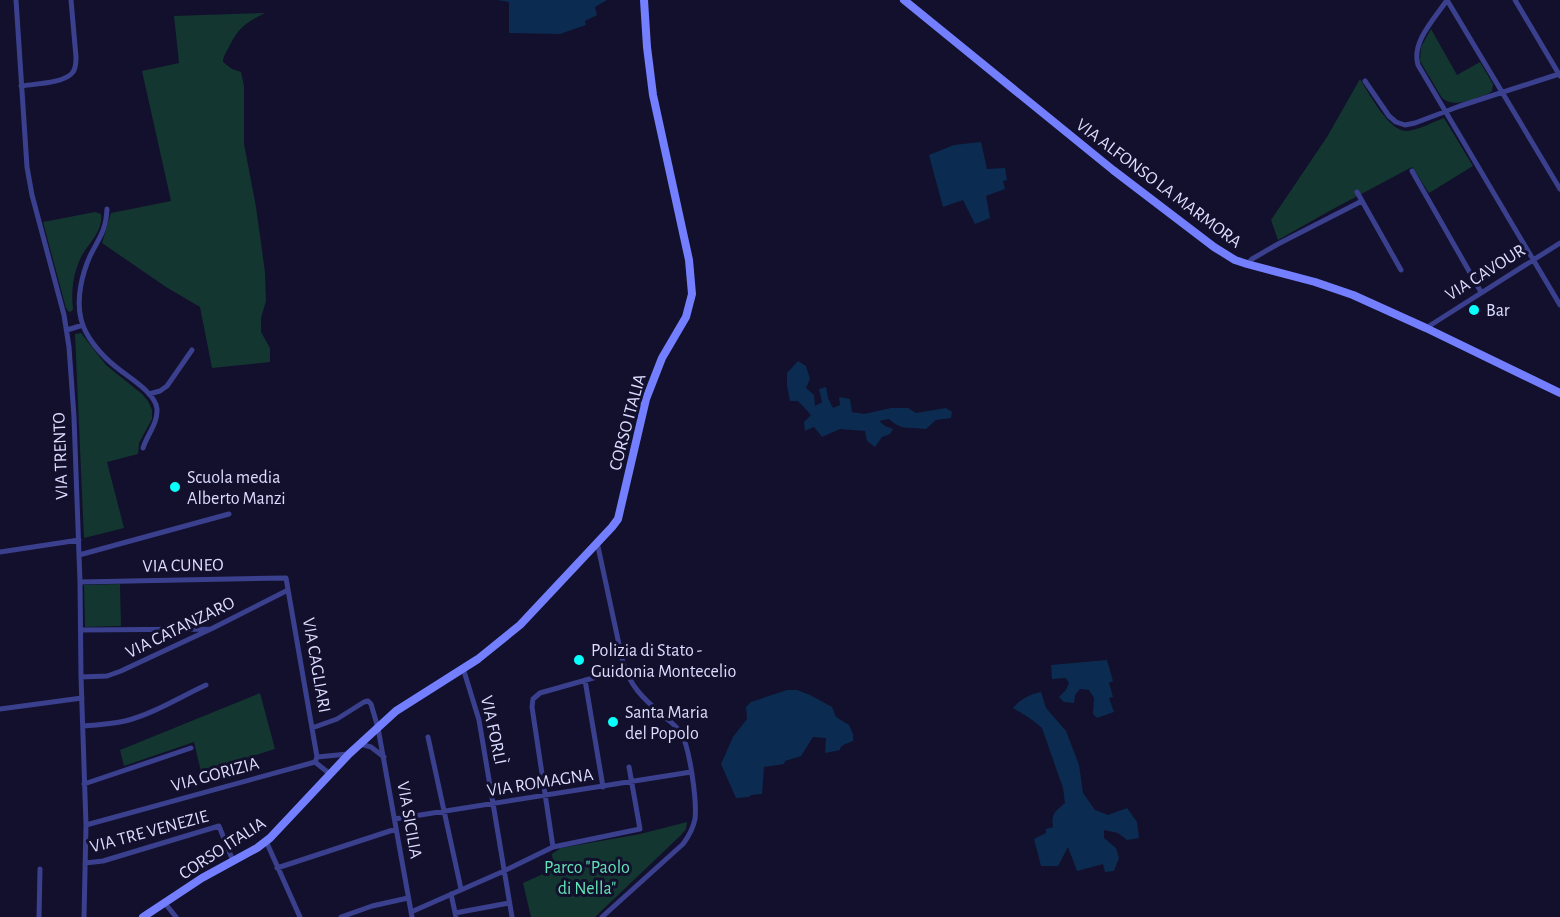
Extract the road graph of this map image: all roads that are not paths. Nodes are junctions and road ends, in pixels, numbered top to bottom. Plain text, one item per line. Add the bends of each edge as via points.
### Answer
1 (16, 0) edge
2 (71, 0) edge
3 (644, 0) edge
4 (904, 0) edge
5 (1447, 0) edge
6 (1515, 0) edge
7 (1560, 75) edge
8 (1365, 81) dead end
9 (21, 86) junction
10 (1503, 92) junction
11 (1446, 111) junction
12 (1412, 171) dead end
13 (1560, 189) edge
14 (1357, 192) dead end
15 (1362, 201) junction
16 (107, 209) dead end
17 (1560, 243) edge
18 (1533, 260) junction
19 (1247, 264) junction
20 (1401, 270) dead end
21 (1482, 292) junction
22 (1560, 305) edge
23 (83, 325) junction
24 (1426, 328) junction
25 (67, 330) junction
26 (192, 350) dead end
27 (1560, 393) edge
28 (149, 394) junction
29 (143, 448) dead end
30 (229, 514) dead end
31 (79, 540) junction
32 (597, 542) junction
33 (0, 552) edge
34 (79, 555) junction
35 (286, 578) joint
36 (80, 582) junction
37 (288, 590) junction
38 (213, 628) junction
39 (81, 630) junction
40 (463, 668) junction
41 (625, 669) junction
42 (81, 676) junction
43 (585, 681) junction
44 (206, 685) dead end
45 (82, 698) junction
46 (0, 709) edge
47 (83, 726) junction
48 (312, 728) junction
49 (378, 728) junction
50 (429, 736) dead end
51 (360, 744) junction
52 (191, 748) dead end
53 (349, 754) junction
54 (384, 757) junction
55 (316, 760) junction
56 (629, 767) dead end
57 (691, 772) junction
58 (330, 774) junction
59 (631, 783) junction
60 (84, 784) junction
61 (603, 787) junction
62 (545, 796) junction
63 (493, 804) junction
64 (444, 812) junction
65 (394, 819) junction
66 (86, 825) junction
67 (396, 829) junction
68 (266, 841) junction
69 (553, 847) junction
70 (233, 861) junction
71 (85, 863) junction
72 (277, 868) junction
73 (40, 869) dead end
74 (504, 871) junction
75 (461, 889) junction
76 (451, 894) junction
77 (408, 898) junction
78 (164, 902) junction
79 (509, 903) junction
80 (411, 914) edge
81 (455, 915) edge
82 (39, 917) edge
83 (84, 917) edge
84 (143, 917) edge
85 (176, 917) edge
86 (300, 917) edge
87 (341, 917) edge
88 (512, 917) edge
89 (602, 917) edge

1 - 9 street, VIA TRENTO
2 - 9 street via 76,57 73,73 63,79
3 - 32 street, CORSO ITALIA via 653,95 689,260 692,294 684,321 660,364 641,414 619,516
4 - 19 street, VIA ALFONSO LA MARMORA via 1113,170 1214,247
5 - 10 street
5 - 11 street via 1420,40 1416,56
6 - 7 street
7 - 10 street
8 - 11 street via 1387,114 1399,124 1411,124
9 - 25 street, VIA TRENTO via 30,185
10 - 11 street
10 - 13 street
11 - 18 street
12 - 21 street
14 - 15 street
15 - 19 street
15 - 20 street
16 - 23 street via 104,229 82,282
17 - 18 street, VIA CAVOUR
18 - 21 street, VIA CAVOUR
18 - 22 street
19 - 24 street, VIA ALFONSO LA MARMORA via 1339,290
21 - 24 street, VIA CAVOUR
23 - 25 street
23 - 28 street via 104,356
24 - 27 street, VIA ALFONSO LA MARMORA
25 - 31 street, VIA TRENTO
26 - 28 street via 167,386
28 - 29 street via 157,415
30 - 34 street
31 - 33 street
31 - 34 street, VIA TRENTO
32 - 40 street, CORSO ITALIA via 520,625
32 - 41 street
34 - 36 street, VIA TRENTO
35 - 36 street, VIA CUNEO
35 - 37 street, VIA CAGLIARI
36 - 39 street, VIA TRENTO
37 - 38 street, VIA CATANZARO
37 - 48 street, VIA CAGLIARI
38 - 39 street
38 - 42 street, VIA CATANZARO via 115,674
39 - 42 street, VIA TRENTO
40 - 49 street, CORSO ITALIA via 407,703
40 - 63 street, VIA FORLÌ via 479,720
41 - 43 street
41 - 57 street via 640,695 681,733
42 - 45 street, VIA TRENTO
43 - 61 street
43 - 62 street via 538,694 533,699
44 - 47 street via 131,719
45 - 46 street
45 - 47 street, VIA TRENTO
47 - 60 street, VIA TRENTO
48 - 49 street, VIA SICILIA via 333,721 366,701 371,704
48 - 55 street, VIA CAGLIARI
49 - 51 street, CORSO ITALIA
49 - 54 street, VIA SICILIA
50 - 64 street
51 - 53 street, CORSO ITALIA
51 - 54 street
52 - 60 street
53 - 55 street, VIA GORIZIA
53 - 58 street, CORSO ITALIA
54 - 65 street, VIA SICILIA
55 - 58 street
55 - 66 street, VIA GORIZIA
56 - 59 street
57 - 59 street, VIA ROMAGNA
57 - 89 street via 695,812 688,836
58 - 68 street, CORSO ITALIA
59 - 61 street, VIA ROMAGNA
59 - 69 street via 640,829
60 - 66 street, VIA TRENTO
61 - 62 street, VIA ROMAGNA
62 - 63 street, VIA ROMAGNA
62 - 69 street
63 - 64 street, VIA ROMAGNA
63 - 74 street, VIA FORLÌ
64 - 65 street, VIA ROMAGNA
64 - 75 street
65 - 67 street, VIA SICILIA
66 - 71 street, VIA TRENTO
67 - 72 street
67 - 77 street, VIA SICILIA
68 - 70 street, CORSO ITALIA
68 - 72 street
69 - 74 street
70 - 71 street, VIA TRE VENEZIE via 219,826
70 - 78 street, CORSO ITALIA
71 - 83 street, VIA TRENTO
72 - 86 street
73 - 82 street
74 - 75 street
74 - 79 street, VIA FORLÌ
75 - 76 street
76 - 80 street
76 - 81 street
77 - 80 street, VIA SICILIA
77 - 87 street
78 - 84 street, CORSO ITALIA
78 - 85 street
79 - 81 street
79 - 88 street, VIA FORLÌ

